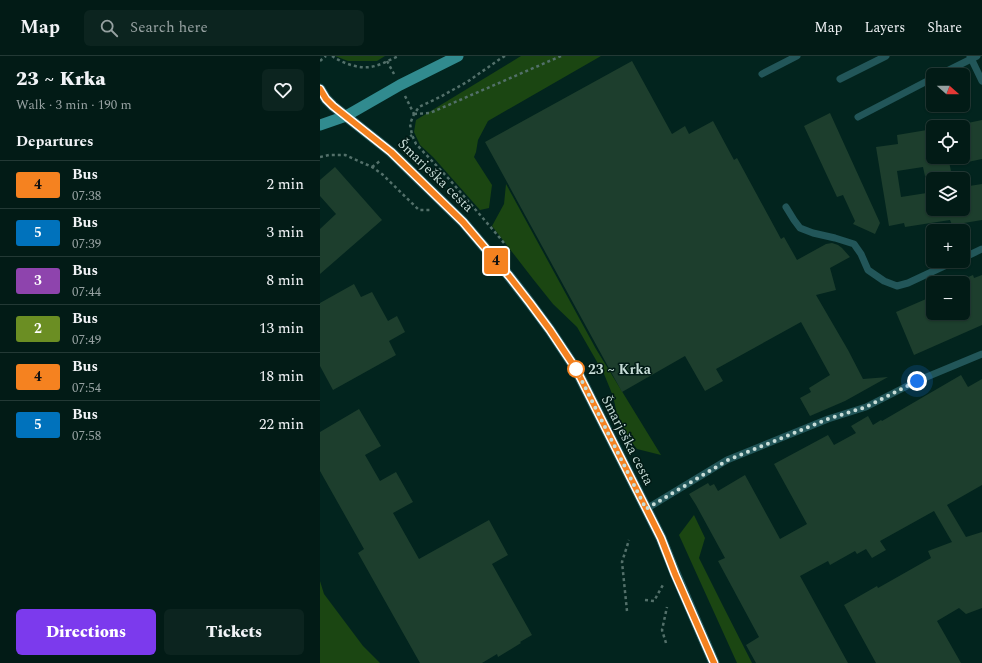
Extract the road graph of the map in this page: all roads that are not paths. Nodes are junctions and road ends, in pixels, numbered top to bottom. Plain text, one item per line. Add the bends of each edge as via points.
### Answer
1 (458, 56) edge
2 (797, 56) edge
3 (886, 56) edge
4 (973, 57) edge
5 (952, 68) edge
6 (762, 74) dead end
7 (840, 79) dead end
8 (982, 81) edge
9 (926, 82) edge
10 (320, 89) edge
11 (346, 116) junction
12 (858, 117) dead end
13 (320, 125) edge
14 (786, 207) dead end
15 (982, 249) edge
16 (970, 255) edge
17 (941, 268) edge
18 (982, 354) edge
19 (646, 509) junction
20 (714, 663) edge

1 - 11 main road
2 - 6 lane
3 - 7 lane
4 - 5 lane
4 - 8 lane
9 - 12 lane
10 - 11 street, Šmarješka cesta via 326,99
11 - 13 main road
11 - 19 street, Šmarješka cesta via 391,152 463,222 530,303 576,369
14 - 17 lane via 800,228 854,244 862,254 868,270 884,281 897,286
15 - 16 lane
18 - 19 lane via 917,381 866,407 828,419 728,460
19 - 20 street, Šmarješka cesta via 661,538

